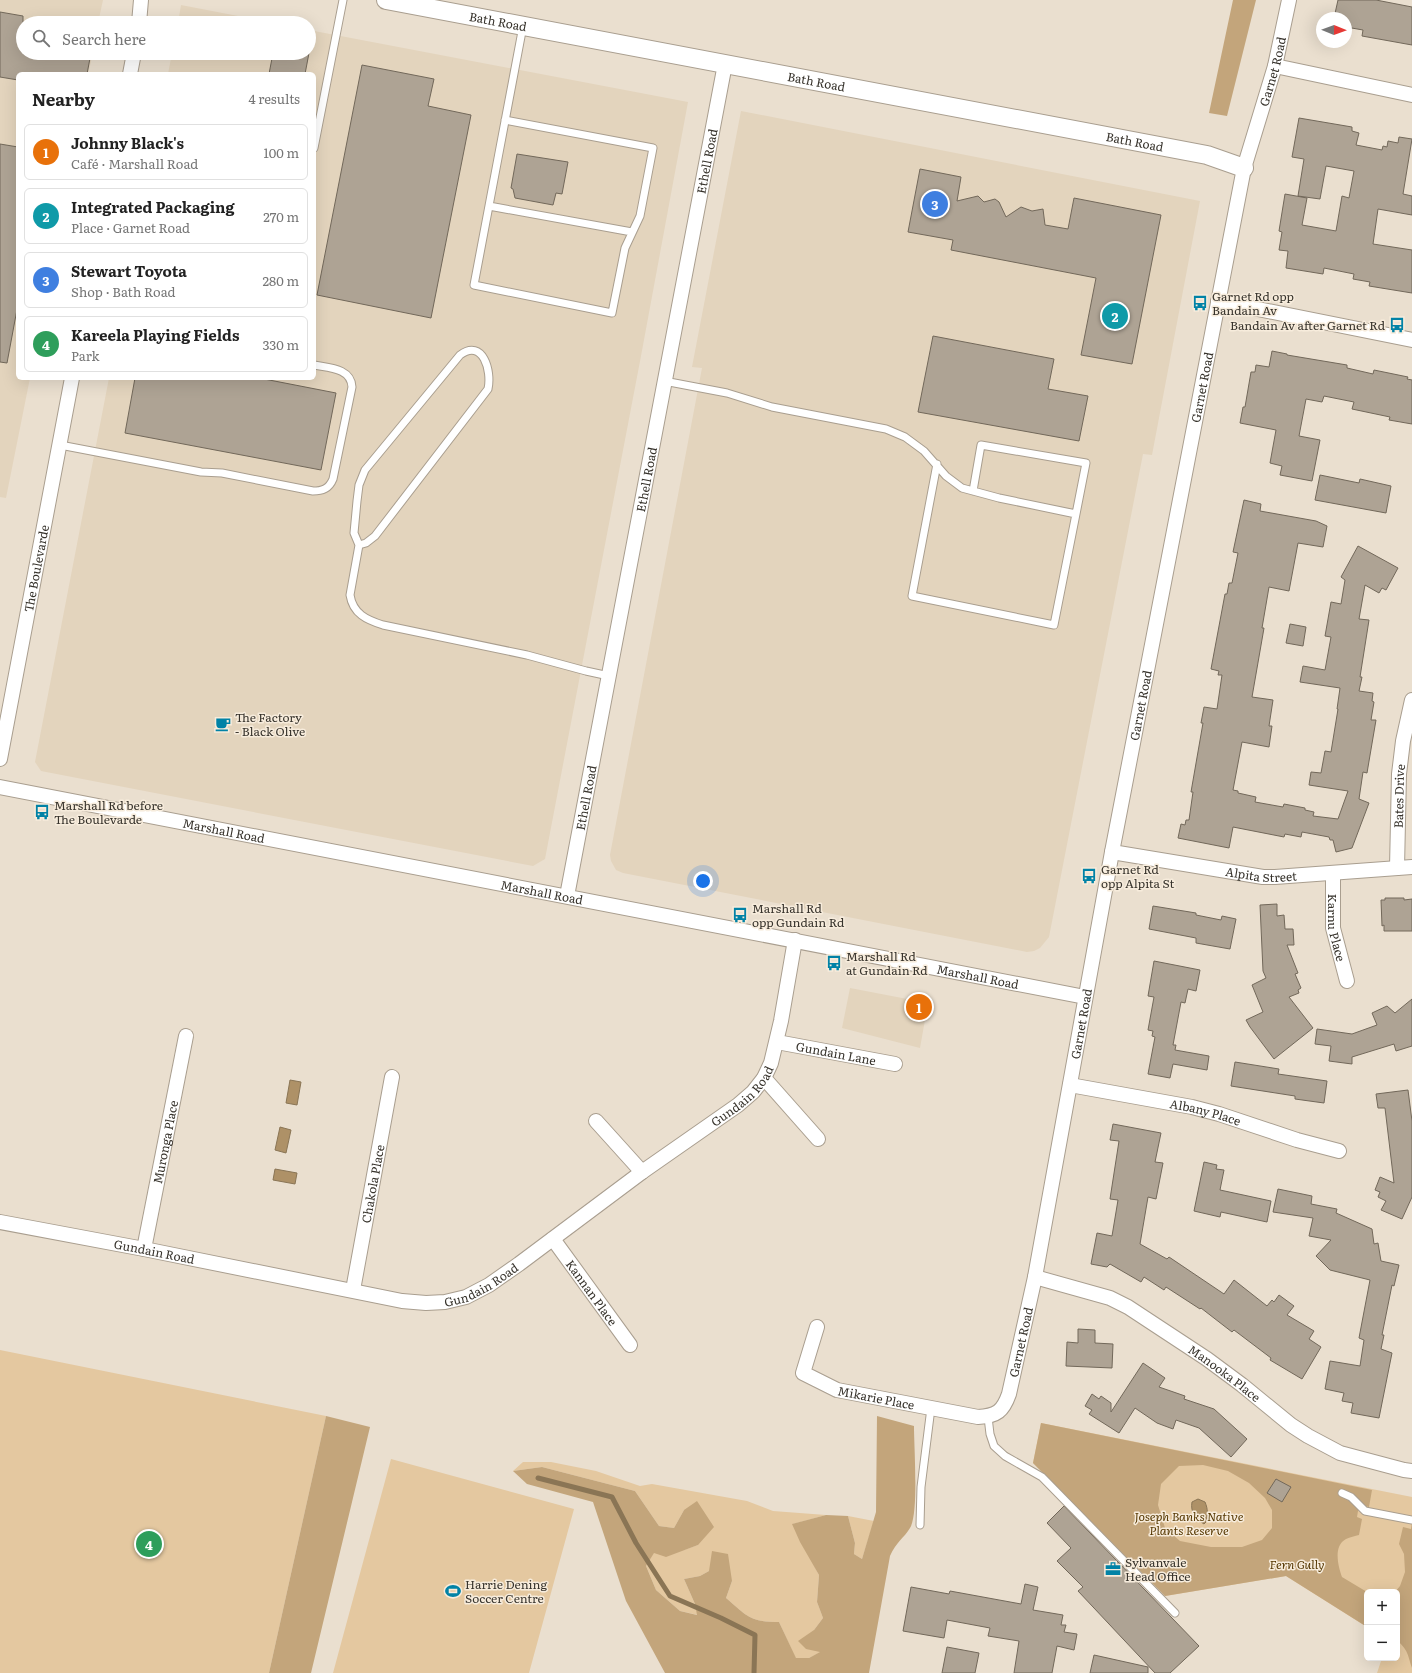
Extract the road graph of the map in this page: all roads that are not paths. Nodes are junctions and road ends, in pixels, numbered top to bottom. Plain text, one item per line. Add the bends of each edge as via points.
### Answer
1 (141, 0) edge
2 (343, 0) edge
3 (386, 0) edge
4 (1289, 0) edge
5 (140, 16) edge
6 (523, 26) junction
7 (133, 60) edge
8 (725, 64) junction
9 (1275, 66) junction
10 (130, 72) edge
11 (1412, 95) edge
12 (505, 120) junction
13 (316, 137) edge
14 (1244, 168) junction
15 (489, 206) junction
16 (632, 232) junction
17 (1218, 301) junction
18 (1412, 340) edge
19 (316, 365) edge
20 (72, 380) edge
21 (664, 381) junction
22 (60, 445) junction
23 (937, 464) junction
24 (972, 491) junction
25 (1076, 514) junction
26 (359, 545) junction
27 (609, 676) junction
28 (1412, 700) edge
29 (1, 751) edge
30 (0, 787) edge
31 (1112, 852) junction
32 (1412, 867) edge
33 (1397, 868) junction
34 (1333, 873) junction
35 (567, 896) junction
36 (795, 940) junction
37 (1347, 982) dead end
38 (1084, 997) junction
39 (186, 1036) dead end
40 (777, 1042) junction
41 (895, 1064) dead end
42 (392, 1077) dead end
43 (764, 1078) junction
44 (1070, 1085) junction
45 (596, 1121) dead end
46 (818, 1139) dead end
47 (1339, 1150) dead end
48 (642, 1172) junction
49 (0, 1222) edge
50 (553, 1239) junction
51 (144, 1249) junction
52 (1035, 1277) junction
53 (353, 1290) junction
54 (816, 1327) dead end
55 (630, 1345) dead end
56 (931, 1408) junction
57 (994, 1414) junction
58 (1412, 1471) edge
59 (1342, 1493) dead end
60 (1412, 1520) edge
61 (920, 1525) dead end
62 (1174, 1613) dead end

1 - 5 street
2 - 13 lane
3 - 6 street, Bath Road
4 - 9 street, Garnet Road
6 - 8 street, Bath Road
6 - 12 lane
7 - 10 street
8 - 14 street, Bath Road via 1207,155
8 - 21 street, Ethell Road
9 - 11 street
9 - 14 street, Garnet Road
12 - 15 lane
12 - 16 lane via 653,148 640,216
14 - 17 street, Garnet Road
15 - 16 lane
15 - 16 lane via 474,285 612,313 625,248
17 - 18 street
17 - 31 street, Garnet Road
19 - 22 lane via 344,372 352,381 332,484 324,490 313,491 222,473 201,472
20 - 22 street, The Boulevarde
21 - 23 lane via 886,429 916,445
21 - 27 street, Ethell Road
22 - 29 street, The Boulevarde
23 - 24 lane via 962,488
23 - 25 lane via 912,596 1054,625
24 - 25 lane
24 - 25 lane via 981,445 1086,463
26 - 26 lane via 375,536 488,389 489,371 481,354 467,350 460,355 365,470 359,485 354,527
26 - 27 lane via 351,600 356,611 370,621 383,626 534,656
27 - 35 street, Ethell Road
28 - 33 street, Bates Drive via 1399,774
30 - 35 street, Marshall Road
31 - 34 street, Alpita Street via 1263,877
31 - 38 street, Garnet Road
32 - 33 street, Alpita Street
33 - 34 street, Alpita Street
34 - 37 street, Karnu Place via 1333,928
35 - 36 street, Marshall Road
36 - 38 street, Marshall Road
36 - 40 street, Gundain Road
38 - 44 street, Garnet Road
39 - 51 street, Muronga Place
40 - 41 street, Gundain Lane
40 - 43 street, Gundain Road
42 - 53 street, Chakola Place
43 - 46 street
43 - 48 street, Gundain Road via 738,1105
44 - 47 street, Albany Place via 1192,1107 1297,1140
44 - 52 street, Garnet Road
45 - 48 street
48 - 50 street, Gundain Road
49 - 51 street, Gundain Road
50 - 53 street, Gundain Road via 489,1285 466,1297 426,1303 402,1301
50 - 55 street, Kannan Place
51 - 53 street, Gundain Road
52 - 57 street, Garnet Road via 1010,1394 1006,1404
52 - 58 street, Manooka Place via 1092,1292 1128,1307 1207,1359 1291,1426 1324,1446 1356,1458
54 - 56 street, Mikarie Place via 803,1373 837,1390
56 - 57 street, Mikarie Place via 967,1416
56 - 61 lane via 921,1487
57 - 62 lane via 990,1434 994,1446 1005,1456 1042,1477
59 - 60 lane via 1351,1497 1365,1511

